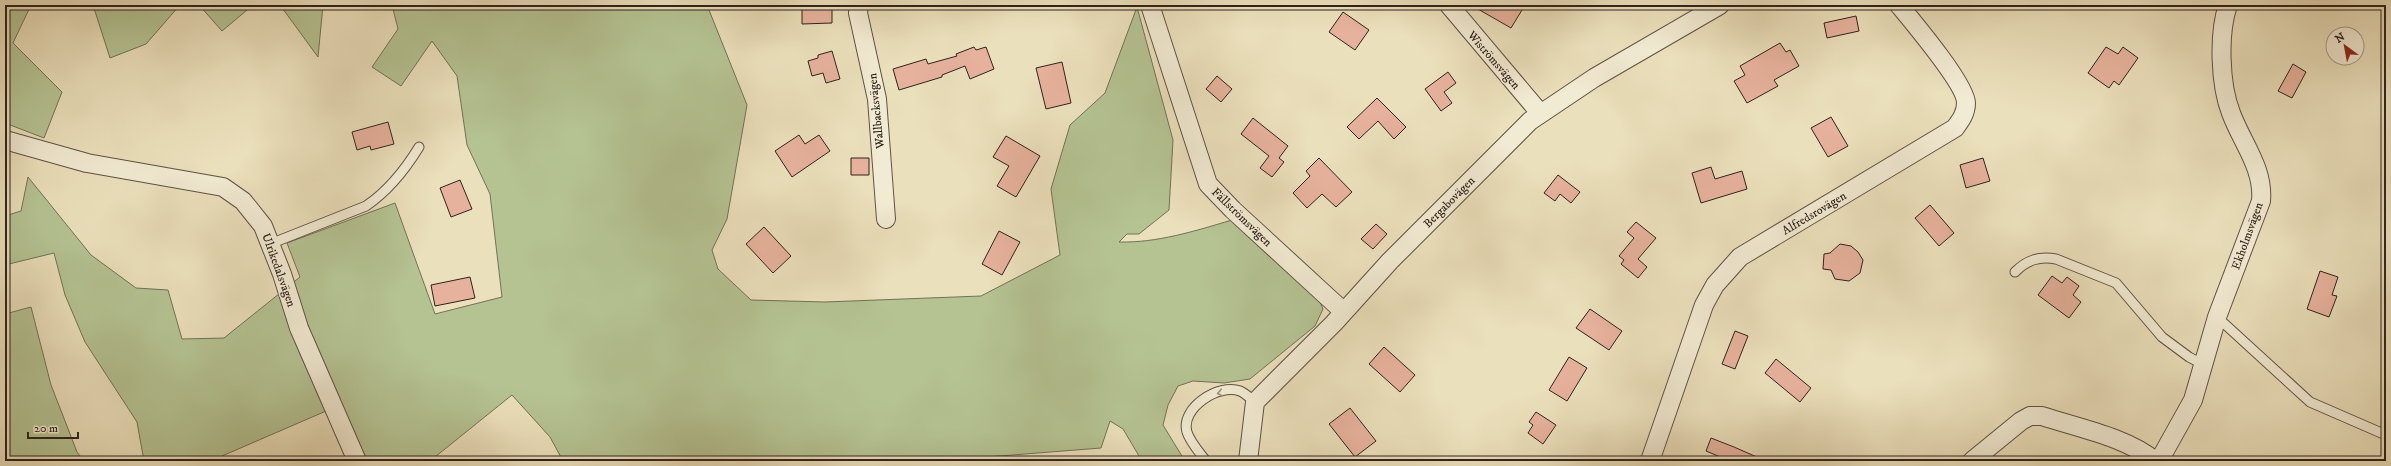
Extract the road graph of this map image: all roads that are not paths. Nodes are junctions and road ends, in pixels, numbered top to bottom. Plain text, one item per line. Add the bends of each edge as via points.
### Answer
1 (859, 5) edge
2 (1150, 5) edge
3 (1449, 5) edge
4 (1720, 5) edge
5 (1899, 5) edge
6 (2228, 5) edge
7 (1540, 114) junction
8 (5, 140) edge
9 (419, 147) dead end
10 (886, 219) dead end
11 (270, 244) junction
12 (2015, 272) dead end
13 (1344, 312) junction
14 (2217, 317) junction
15 (2204, 365) junction
16 (1255, 402) junction
17 (2386, 435) edge
18 (357, 461) edge
19 (1206, 461) edge
20 (1248, 461) edge
21 (1650, 461) edge
22 (1972, 461) edge
23 (2155, 461) edge
24 (2159, 461) edge

1 - 10 street, Wallbacksvägen via 858,13 877,99
2 - 13 street, Fällströmsvägen via 1208,184
3 - 7 street, Wiströmsvägen
4 - 7 street, Bergabovägen via 1594,78
5 - 21 street, Alfredsrovägen via 1958,82 1966,102 1963,117 1956,128 1740,257 1716,285 1704,305
6 - 14 street, Ekholmsvägen via 2220,43 2229,106 2260,174 2262,188 2261,201
7 - 13 street, Bergabovägen via 1390,261
8 - 11 street, Ulrikedalsvägen via 86,163 223,187 243,201 264,226
9 - 11 lane via 392,183 366,206
11 - 18 street, Ulrikedalsvägen via 299,328
12 - 15 lane via 2034,258 2046,257 2116,283 2162,337
13 - 16 street, Bergabovägen
14 - 15 street, Ekholmsvägen
14 - 17 lane via 2310,402
15 - 24 street, Ekholmsvägen via 2193,400
16 -> 19 lane via 1240,391 1219,392 1200,401 1188,415 1187,432
16 - 20 street
22 - 23 street via 2021,421 2030,416 2042,416 2128,444

